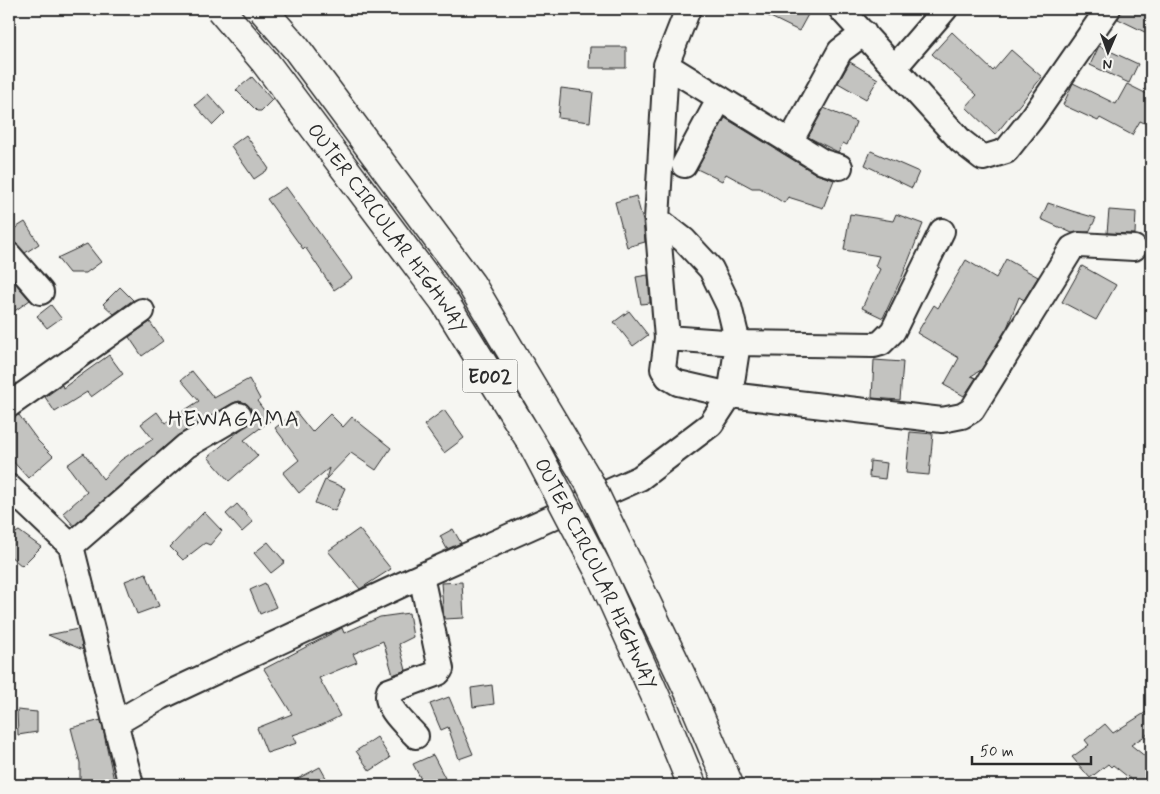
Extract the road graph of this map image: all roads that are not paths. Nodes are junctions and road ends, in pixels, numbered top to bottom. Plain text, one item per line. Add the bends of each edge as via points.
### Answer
1 (220, 9) edge
2 (262, 9) edge
3 (688, 9) edge
4 (842, 9) edge
5 (945, 9) edge
6 (1108, 9) edge
7 (864, 33) junction
8 (666, 65) junction
9 (895, 67) junction
10 (720, 98) junction
11 (790, 142) junction
12 (684, 165) dead end
13 (840, 167) dead end
14 (657, 219) junction
15 (942, 231) dead end
16 (1134, 248) dead end
17 (9, 256) edge
18 (41, 292) dead end
19 (142, 311) dead end
20 (667, 338) junction
21 (738, 343) junction
22 (730, 396) junction
23 (9, 405) edge
24 (240, 415) dead end
25 (9, 487) edge
26 (71, 546) junction
27 (421, 576) junction
28 (116, 723) junction
29 (416, 736) dead end
30 (131, 785) edge
31 (692, 785) edge
32 (729, 785) edge

1 - 31 highway, OUTER CIRCULAR HIGHWAY / E002, bridge via 265,62 444,301 522,428 600,573
2 - 32 highway, OUTER CIRCULAR HIGHWAY / E002, bridge via 296,48 476,292 589,482 692,698
3 - 8 street
4 - 7 street
5 - 9 street
6 - 9 street via 1006,151 983,158 961,141
7 - 9 street
7 - 11 street via 840,51
8 - 10 street
8 - 14 street
10 - 11 street
10 - 12 street
11 - 13 street via 831,166
14 - 20 street
14 - 21 street via 684,240 711,269 729,306
15 - 21 street via 893,331 881,343
16 - 22 street via 1079,245 1072,248 972,410 962,416 942,420
17 - 18 street
19 - 23 street
20 - 21 street
20 - 22 street via 664,369 668,377 678,383
21 - 22 street
22 - 27 street via 711,424 640,478
24 - 26 street via 186,446
25 - 26 street
26 - 28 street
27 - 28 street via 161,697
27 - 29 street via 441,669 438,673 389,691 387,695 388,702
28 - 30 street

